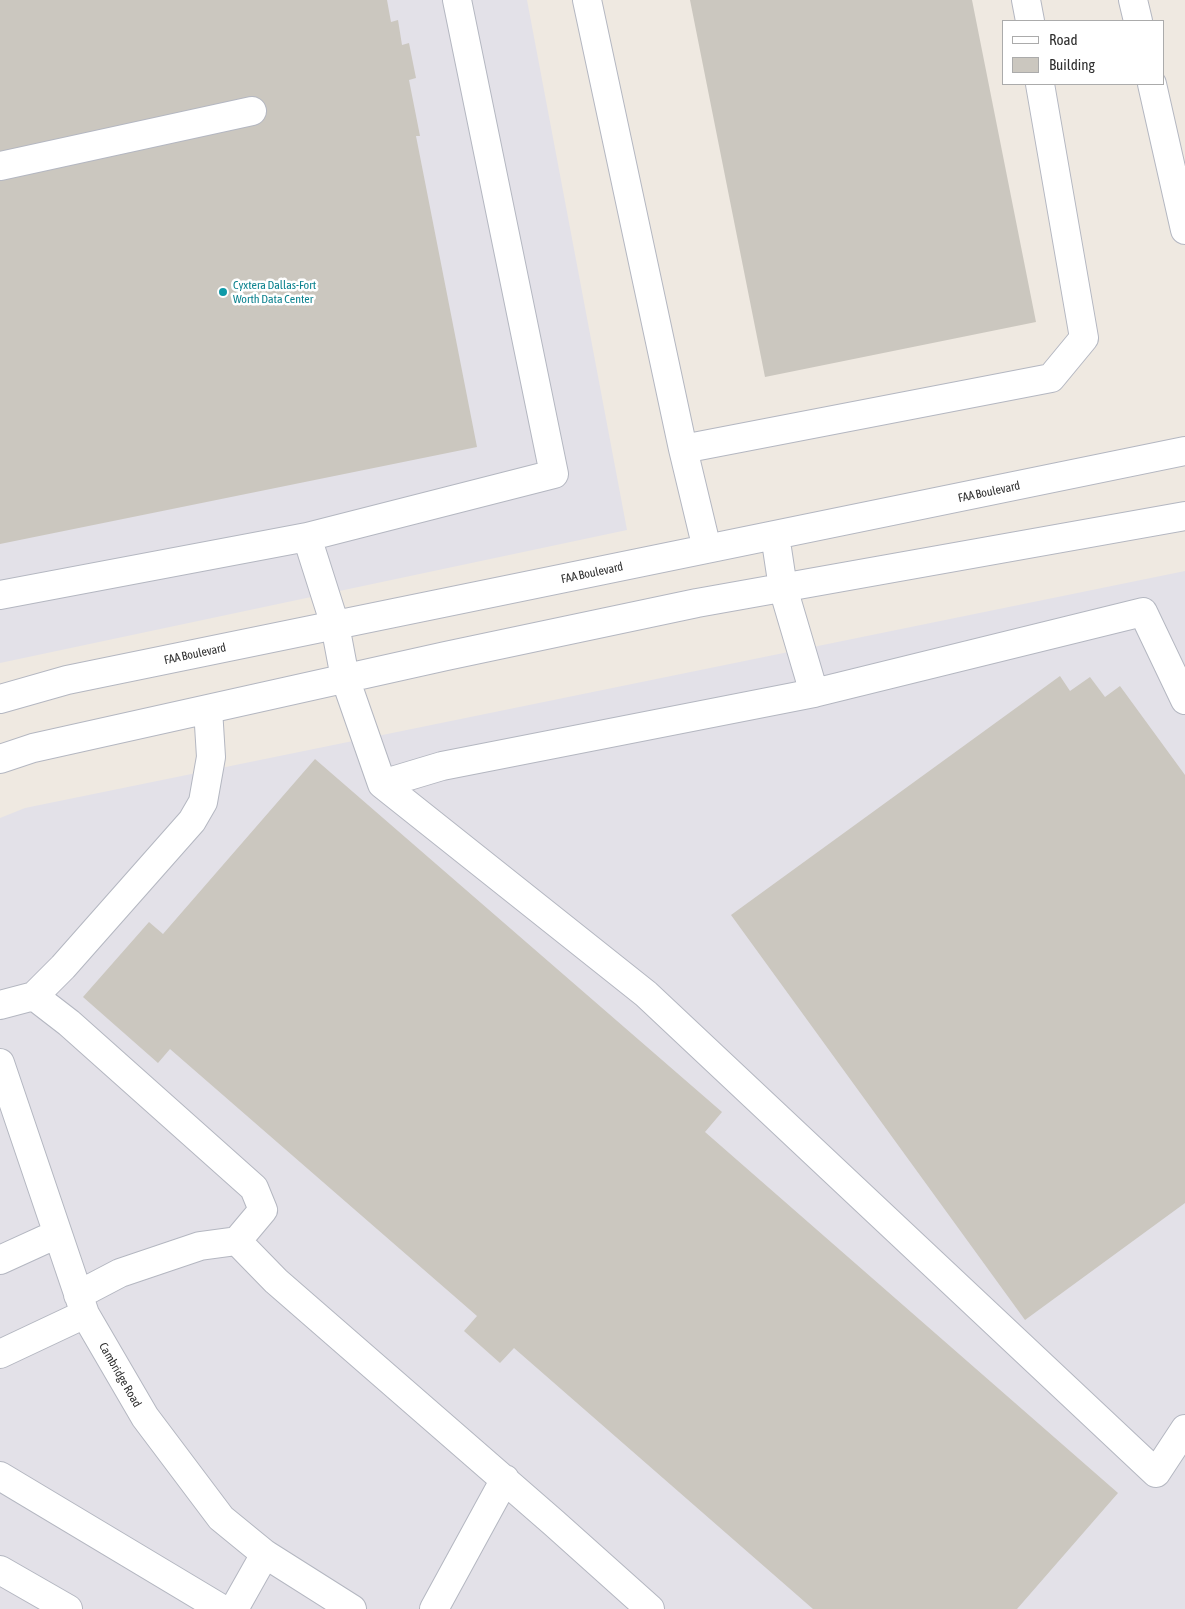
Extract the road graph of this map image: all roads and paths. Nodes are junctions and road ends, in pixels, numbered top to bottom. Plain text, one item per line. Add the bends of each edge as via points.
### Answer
1 (457, 0) edge
2 (587, 0) edge
3 (1026, 0) edge
4 (1133, 0) edge
5 (1030, 20) edge
6 (1138, 20) edge
7 (1040, 85) edge
8 (1152, 85) edge
9 (252, 111) dead end
10 (0, 166) edge
11 (1185, 230) edge
12 (683, 449) junction
13 (1185, 452) edge
14 (1185, 516) edge
15 (774, 536) junction
16 (307, 537) junction
17 (707, 549) junction
18 (783, 588) junction
19 (0, 595) edge
20 (335, 625) junction
21 (345, 678) junction
22 (814, 693) junction
23 (1184, 696) edge
24 (0, 699) edge
25 (208, 709) junction
26 (0, 759) edge
27 (382, 784) junction
28 (34, 996) junction
29 (0, 1005) edge
30 (0, 1063) edge
31 (57, 1234) junction
32 (237, 1241) junction
33 (0, 1260) edge
34 (82, 1305) junction
35 (0, 1354) edge
36 (1185, 1429) edge
37 (0, 1476) edge
38 (505, 1480) junction
39 (265, 1554) junction
40 (0, 1570) edge
41 (323, 1602) edge
42 (68, 1609) edge
43 (222, 1609) edge
44 (234, 1609) edge
45 (352, 1609) edge
46 (434, 1609) edge
47 (650, 1609) edge

1 - 16 street via 554,474
2 - 12 street
3 - 5 street
4 - 6 street
7 - 12 street via 1084,338 1051,378
8 - 11 street
9 - 10 street
12 - 17 street
13 - 15 street, FAA Boulevard
14 - 18 street
15 - 17 street, FAA Boulevard
15 - 18 street
16 - 19 street
16 - 20 street
17 - 20 street, FAA Boulevard
18 - 21 street via 697,603
18 - 22 street
20 - 21 street
20 - 24 street, FAA Boulevard via 67,680
21 - 25 street
21 - 27 street
22 - 23 street via 1142,612
22 - 27 street via 442,766
25 - 26 street via 33,748
25 - 28 street via 211,757 203,802 192,821
27 - 36 street via 646,994 1156,1473
28 - 29 street
28 - 32 street via 69,1023 254,1188 263,1210
30 - 31 street, Cambridge Road
31 - 33 street
31 - 34 street, Cambridge Road
32 - 34 street via 200,1246 120,1273
32 - 38 street via 276,1281
34 - 35 street
34 - 39 street, Cambridge Road via 145,1417 221,1518
37 - 43 street
38 - 46 street
38 - 47 street
39 - 41 street, Cambridge Road
39 - 44 street
40 - 42 street
41 - 45 street, Cambridge Road

